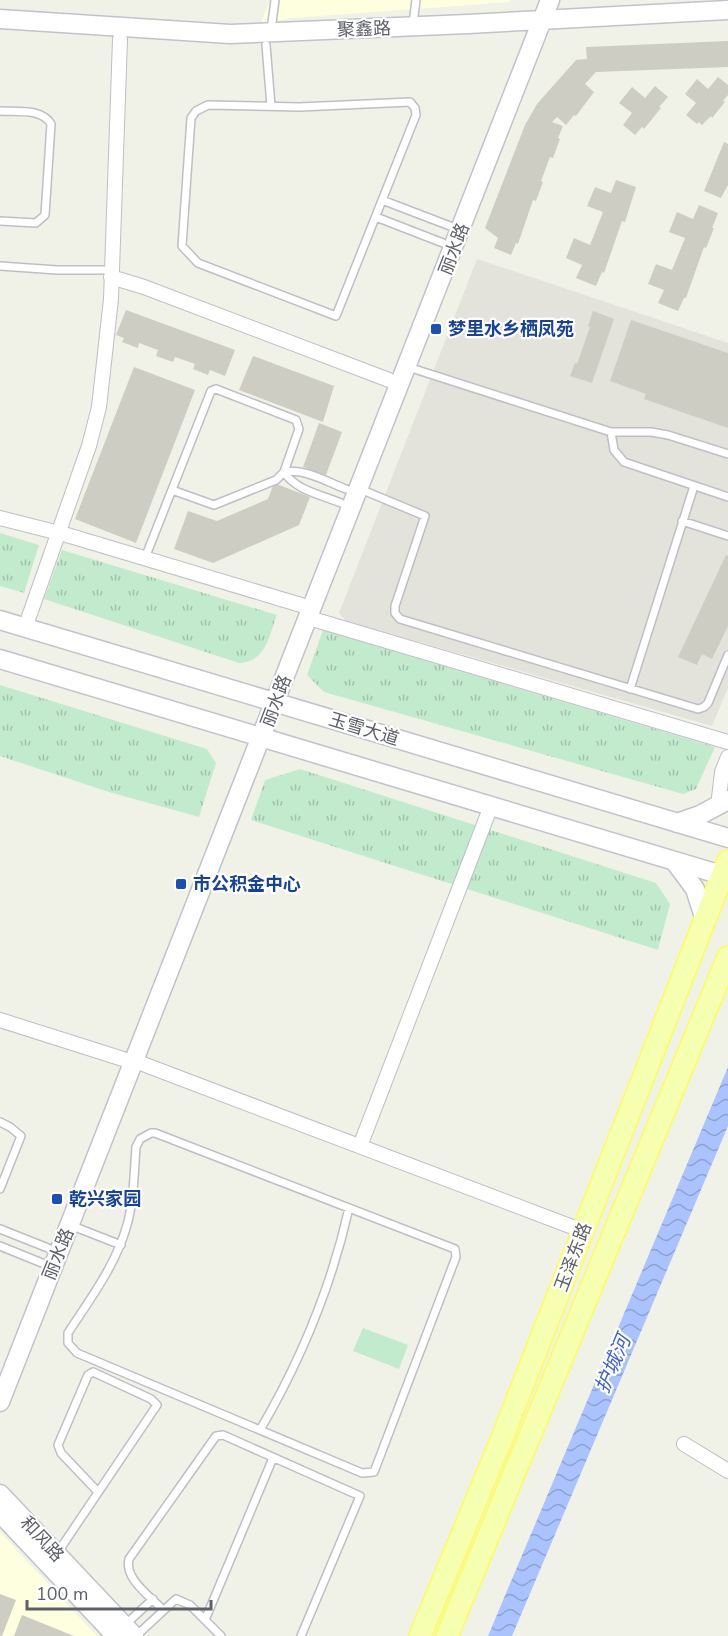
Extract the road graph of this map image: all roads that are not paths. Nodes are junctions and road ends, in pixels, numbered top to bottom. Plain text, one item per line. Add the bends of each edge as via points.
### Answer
1 (275, 0) edge
2 (416, 0) edge
3 (537, 0) edge
4 (550, 0) edge
5 (728, 10) edge
6 (0, 19) edge
7 (728, 22) edge
8 (412, 27) junction
9 (534, 27) junction
10 (0, 31) edge
11 (268, 38) junction
12 (120, 39) junction
13 (272, 106) junction
14 (0, 111) edge
15 (382, 200) junction
16 (376, 217) junction
17 (0, 221) edge
18 (446, 235) junction
19 (0, 266) edge
20 (112, 274) junction
21 (407, 367) junction
22 (389, 380) junction
23 (611, 432) junction
24 (728, 454) edge
25 (284, 472) junction
26 (693, 486) junction
27 (172, 490) junction
28 (349, 494) junction
29 (728, 497) edge
30 (0, 518) edge
31 (682, 521) junction
32 (58, 532) junction
33 (728, 537) edge
34 (145, 558) junction
35 (305, 611) junction
36 (0, 620) edge
37 (25, 628) junction
38 (728, 655) edge
39 (0, 659) edge
40 (630, 689) junction
41 (270, 701) junction
42 (256, 736) junction
43 (728, 742) edge
44 (728, 757) edge
45 (723, 803) edge
46 (490, 806) junction
47 (677, 823) junction
48 (728, 838) edge
49 (675, 861) junction
50 (726, 871) edge
51 (705, 920) junction
52 (728, 957) edge
53 (0, 1020) edge
54 (129, 1060) junction
55 (0, 1122) edge
56 (360, 1146) junction
57 (0, 1189) edge
58 (349, 1208) junction
59 (70, 1225) junction
60 (0, 1229) edge
61 (583, 1231) junction
62 (121, 1245) junction
63 (0, 1246) edge
64 (45, 1255) junction
65 (0, 1369) edge
66 (0, 1402) edge
67 (260, 1430) junction
68 (684, 1444) dead end
69 (273, 1458) junction
70 (728, 1471) edge
71 (98, 1492) junction
72 (0, 1494) edge
73 (0, 1513) edge
74 (57, 1554) junction
75 (153, 1599) junction
76 (163, 1610) junction
77 (205, 1620) junction
78 (128, 1633) edge
79 (221, 1636) edge
80 (301, 1636) edge
81 (420, 1636) edge
82 (447, 1636) edge

1 - 11 lane
2 - 8 lane
3 - 9 main road, 丽水路
4 - 9 main road, 丽水路
5 - 9 main road, 聚鑫路
6 - 11 main road, 聚鑫路
7 - 9 main road, 聚鑫路
8 - 9 main road, 聚鑫路
8 - 11 main road, 聚鑫路
9 - 11 main road, 聚鑫路
9 - 18 main road, 丽水路
9 - 21 main road, 丽水路
10 - 12 main road, 聚鑫路
11 - 12 main road, 聚鑫路 via 230,46
11 - 13 lane
12 - 20 street
13 - 15 lane via 410,102 416,115
13 - 16 lane via 208,105 193,114 183,246 188,253 198,263 336,316
14 - 17 lane via 39,114 51,124 45,215 36,223
15 - 16 lane
15 - 18 lane
16 - 18 lane
18 - 22 main road, 丽水路
19 - 20 lane
20 - 22 street
20 - 32 street via 99,407
21 - 23 lane
21 - 28 main road, 丽水路
22 - 28 main road, 丽水路
23 - 24 lane via 668,435
23 - 26 lane via 614,450 624,462
25 - 27 lane via 276,480 217,505
25 - 27 lane via 300,429 296,420 216,389 211,391
25 - 28 lane via 305,473
25 - 28 lane via 300,487
26 - 29 lane
26 - 31 lane
27 - 34 lane
28 - 35 main road, 丽水路
28 - 40 lane via 425,516 395,606 400,619
30 - 32 street
31 - 33 lane
31 - 40 lane
32 - 34 street
32 - 37 street
34 - 35 street
35 - 41 main road, 丽水路
35 - 43 street
36 - 37 main road, 玉雪大道
37 - 41 main road, 玉雪大道
38 - 40 lane via 702,708
39 - 42 main road, 玉雪大道
41 - 42 main road, 丽水路
41 - 47 main road, 玉雪大道
42 - 46 main road, 玉雪大道
42 - 54 main road, 丽水路
44 - 45 street via 722,772
45 - 47 main road
46 - 49 main road, 玉雪大道
46 - 56 street
47 - 48 main road, 玉雪大道
49 - 50 main road, 玉雪大道
49 - 51 main road via 695,889
50 - 51 main road, 玉泽东路
51 - 61 main road, 玉泽东路
52 - 82 main road, 玉泽东路
53 - 54 street
54 - 56 street
54 - 59 main road, 丽水路
54 - 64 main road, 丽水路
55 - 57 lane via 21,1136
56 - 61 street
58 - 62 lane via 155,1132 140,1139 136,1147 131,1208
58 - 67 lane via 317,1316 291,1375
58 - 67 lane via 455,1249 456,1257 374,1472 362,1473
59 - 62 lane
59 - 66 main road, 丽水路
60 - 64 lane
61 - 81 main road, 玉泽东路
62 - 67 lane via 68,1334 70,1347
63 - 64 lane
64 - 65 main road, 丽水路
68 - 70 street
69 - 75 lane via 224,1435 216,1436 129,1559 131,1576
69 - 77 lane
69 - 80 lane via 360,1496
71 - 71 lane via 58,1445 88,1375 93,1372 157,1404
71 - 74 lane
72 - 74 main road, 和风路
73 - 78 main road, 和风路
74 - 78 main road, 和风路
75 - 76 lane
75 - 78 lane
76 - 77 lane via 177,1599 182,1600
76 - 78 lane
77 - 79 lane

